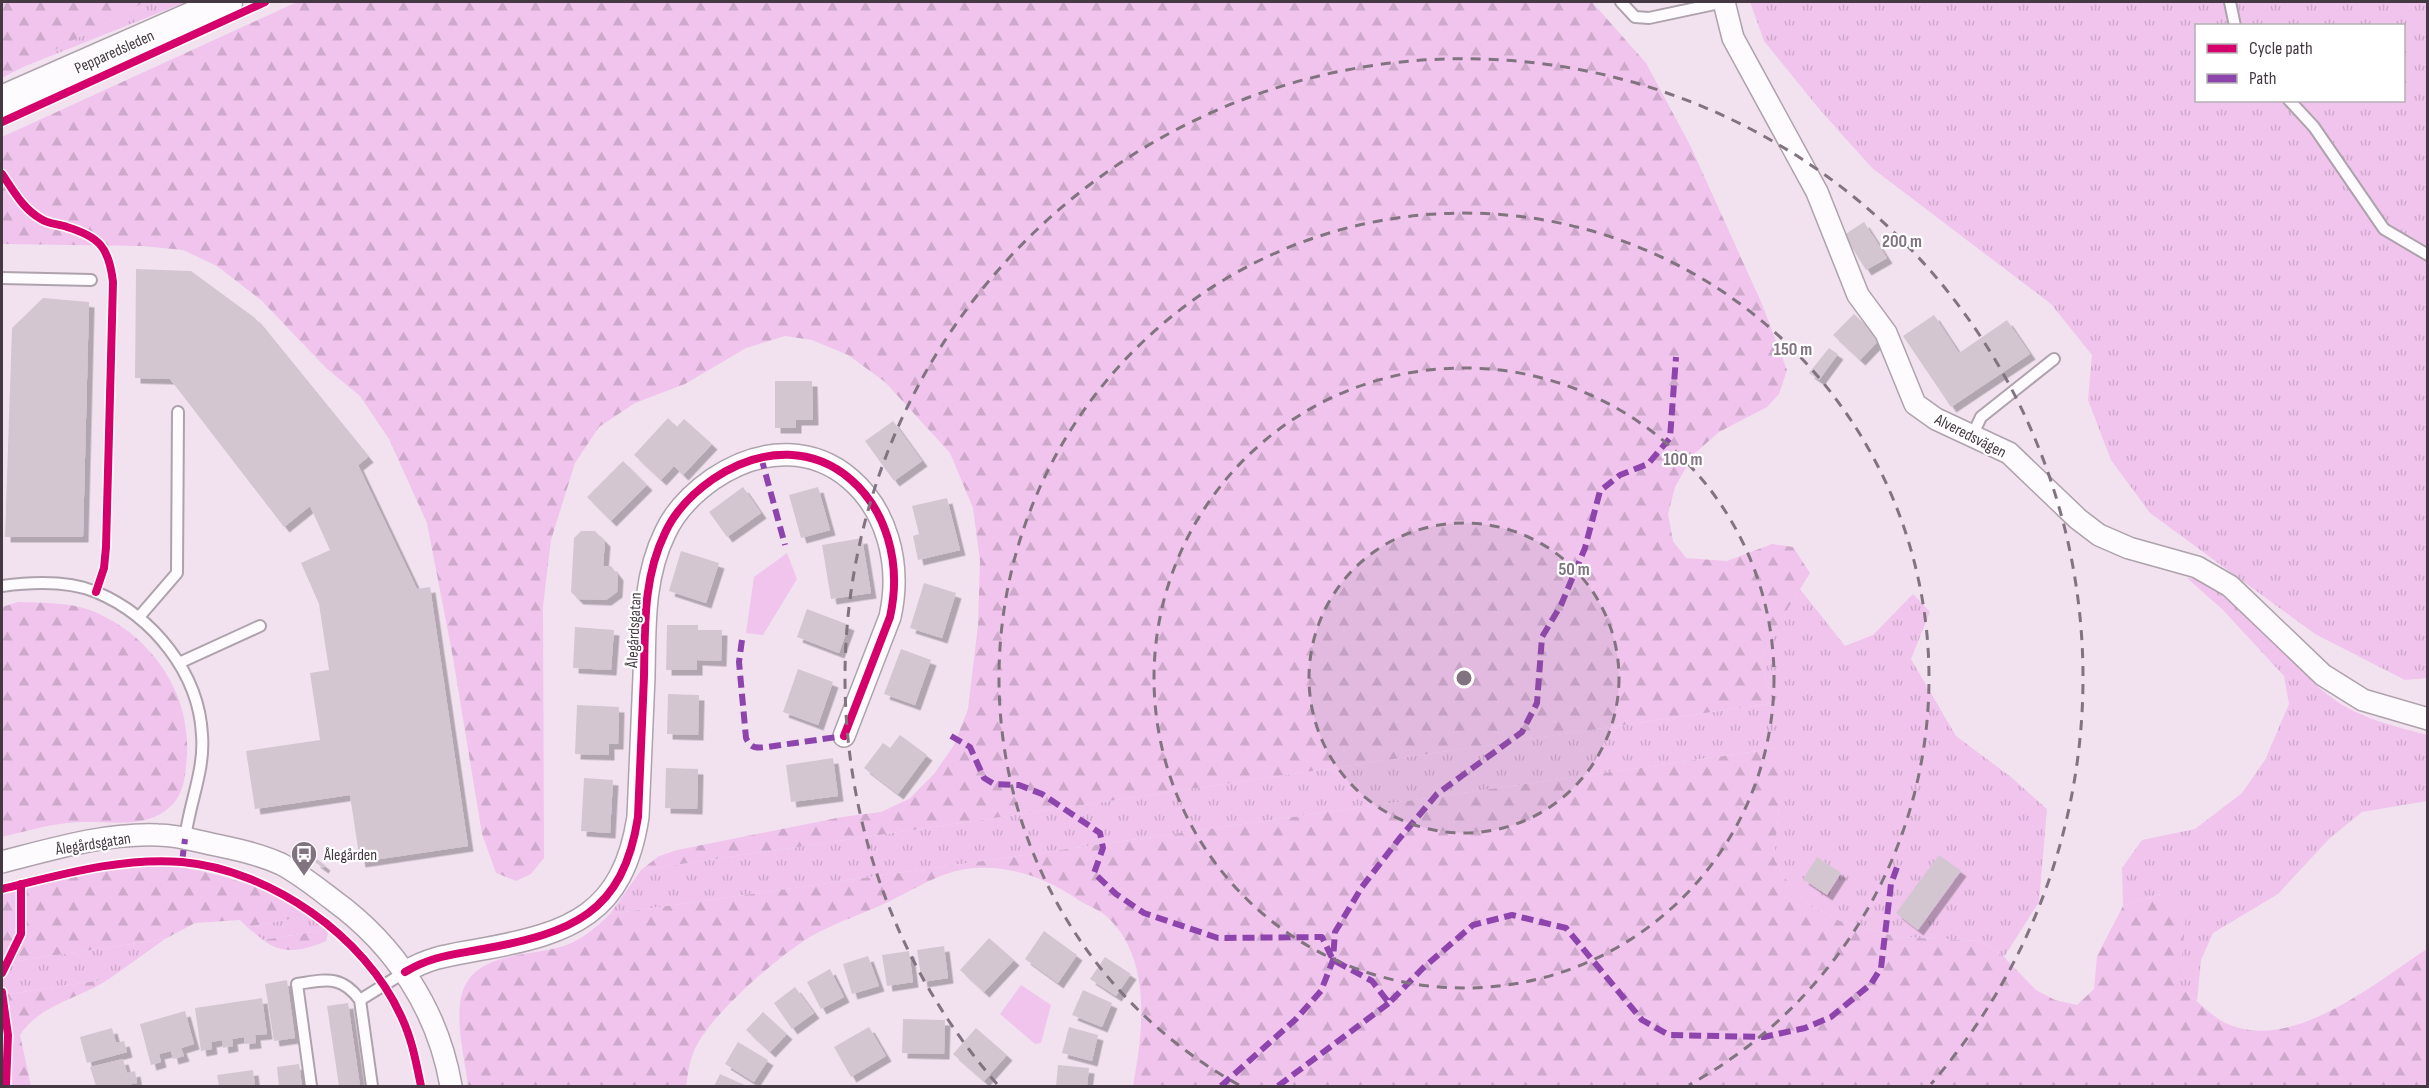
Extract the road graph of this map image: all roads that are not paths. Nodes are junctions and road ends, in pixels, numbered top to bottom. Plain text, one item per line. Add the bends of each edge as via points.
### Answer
1 (227, 2) edge
2 (1621, 2) edge
3 (1724, 2) edge
4 (2230, 2) edge
5 (2235, 24) edge
6 (2, 101) edge
7 (2291, 102) edge
8 (2427, 255) edge
9 (2, 278) edge
10 (91, 280) dead end
11 (2054, 359) dead end
12 (178, 412) dead end
13 (1973, 434) junction
14 (2, 586) edge
15 (139, 616) junction
16 (260, 626) dead end
17 (179, 663) junction
18 (2427, 719) edge
19 (844, 736) dead end
20 (185, 838) junction
21 (2, 862) edge
22 (405, 972) junction
23 (360, 1000) junction
24 (311, 1086) edge
25 (372, 1086) edge
26 (451, 1086) edge

1 - 6 street, Pepparedsleden
2 - 3 lane via 1635,17 1649,18
3 - 13 street, Alveredsvägen via 1733,38 1817,192 1858,295 1886,333 1915,404 1936,419
4 - 5 lane
7 - 8 lane via 2314,127 2384,229
9 - 10 lane
11 - 13 lane via 1981,417
12 - 15 lane via 177,573
13 - 18 street, Alveredsvägen via 2009,453 2099,535 2128,548 2197,567 2230,586 2323,675 2363,700
14 - 15 lane via 74,586 96,592
15 - 17 lane
16 - 17 lane
17 - 20 lane via 199,712 203,736
19 - 22 street, Ålegårdsgatan via 894,598 894,560 881,519 856,483 825,462 785,454 745,462 699,489 666,530 654,556 646,605 638,817 634,844 618,882 587,914 553,934 427,959
20 - 21 street, Ålegårdsgatan via 115,838 62,846
20 - 22 street, Ålegårdsgatan via 247,852 304,877 357,917
22 - 23 lane
22 - 26 street, Ålegårdsgatan via 440,1041
23 - 24 lane via 351,987 341,982 297,984
23 - 25 lane

